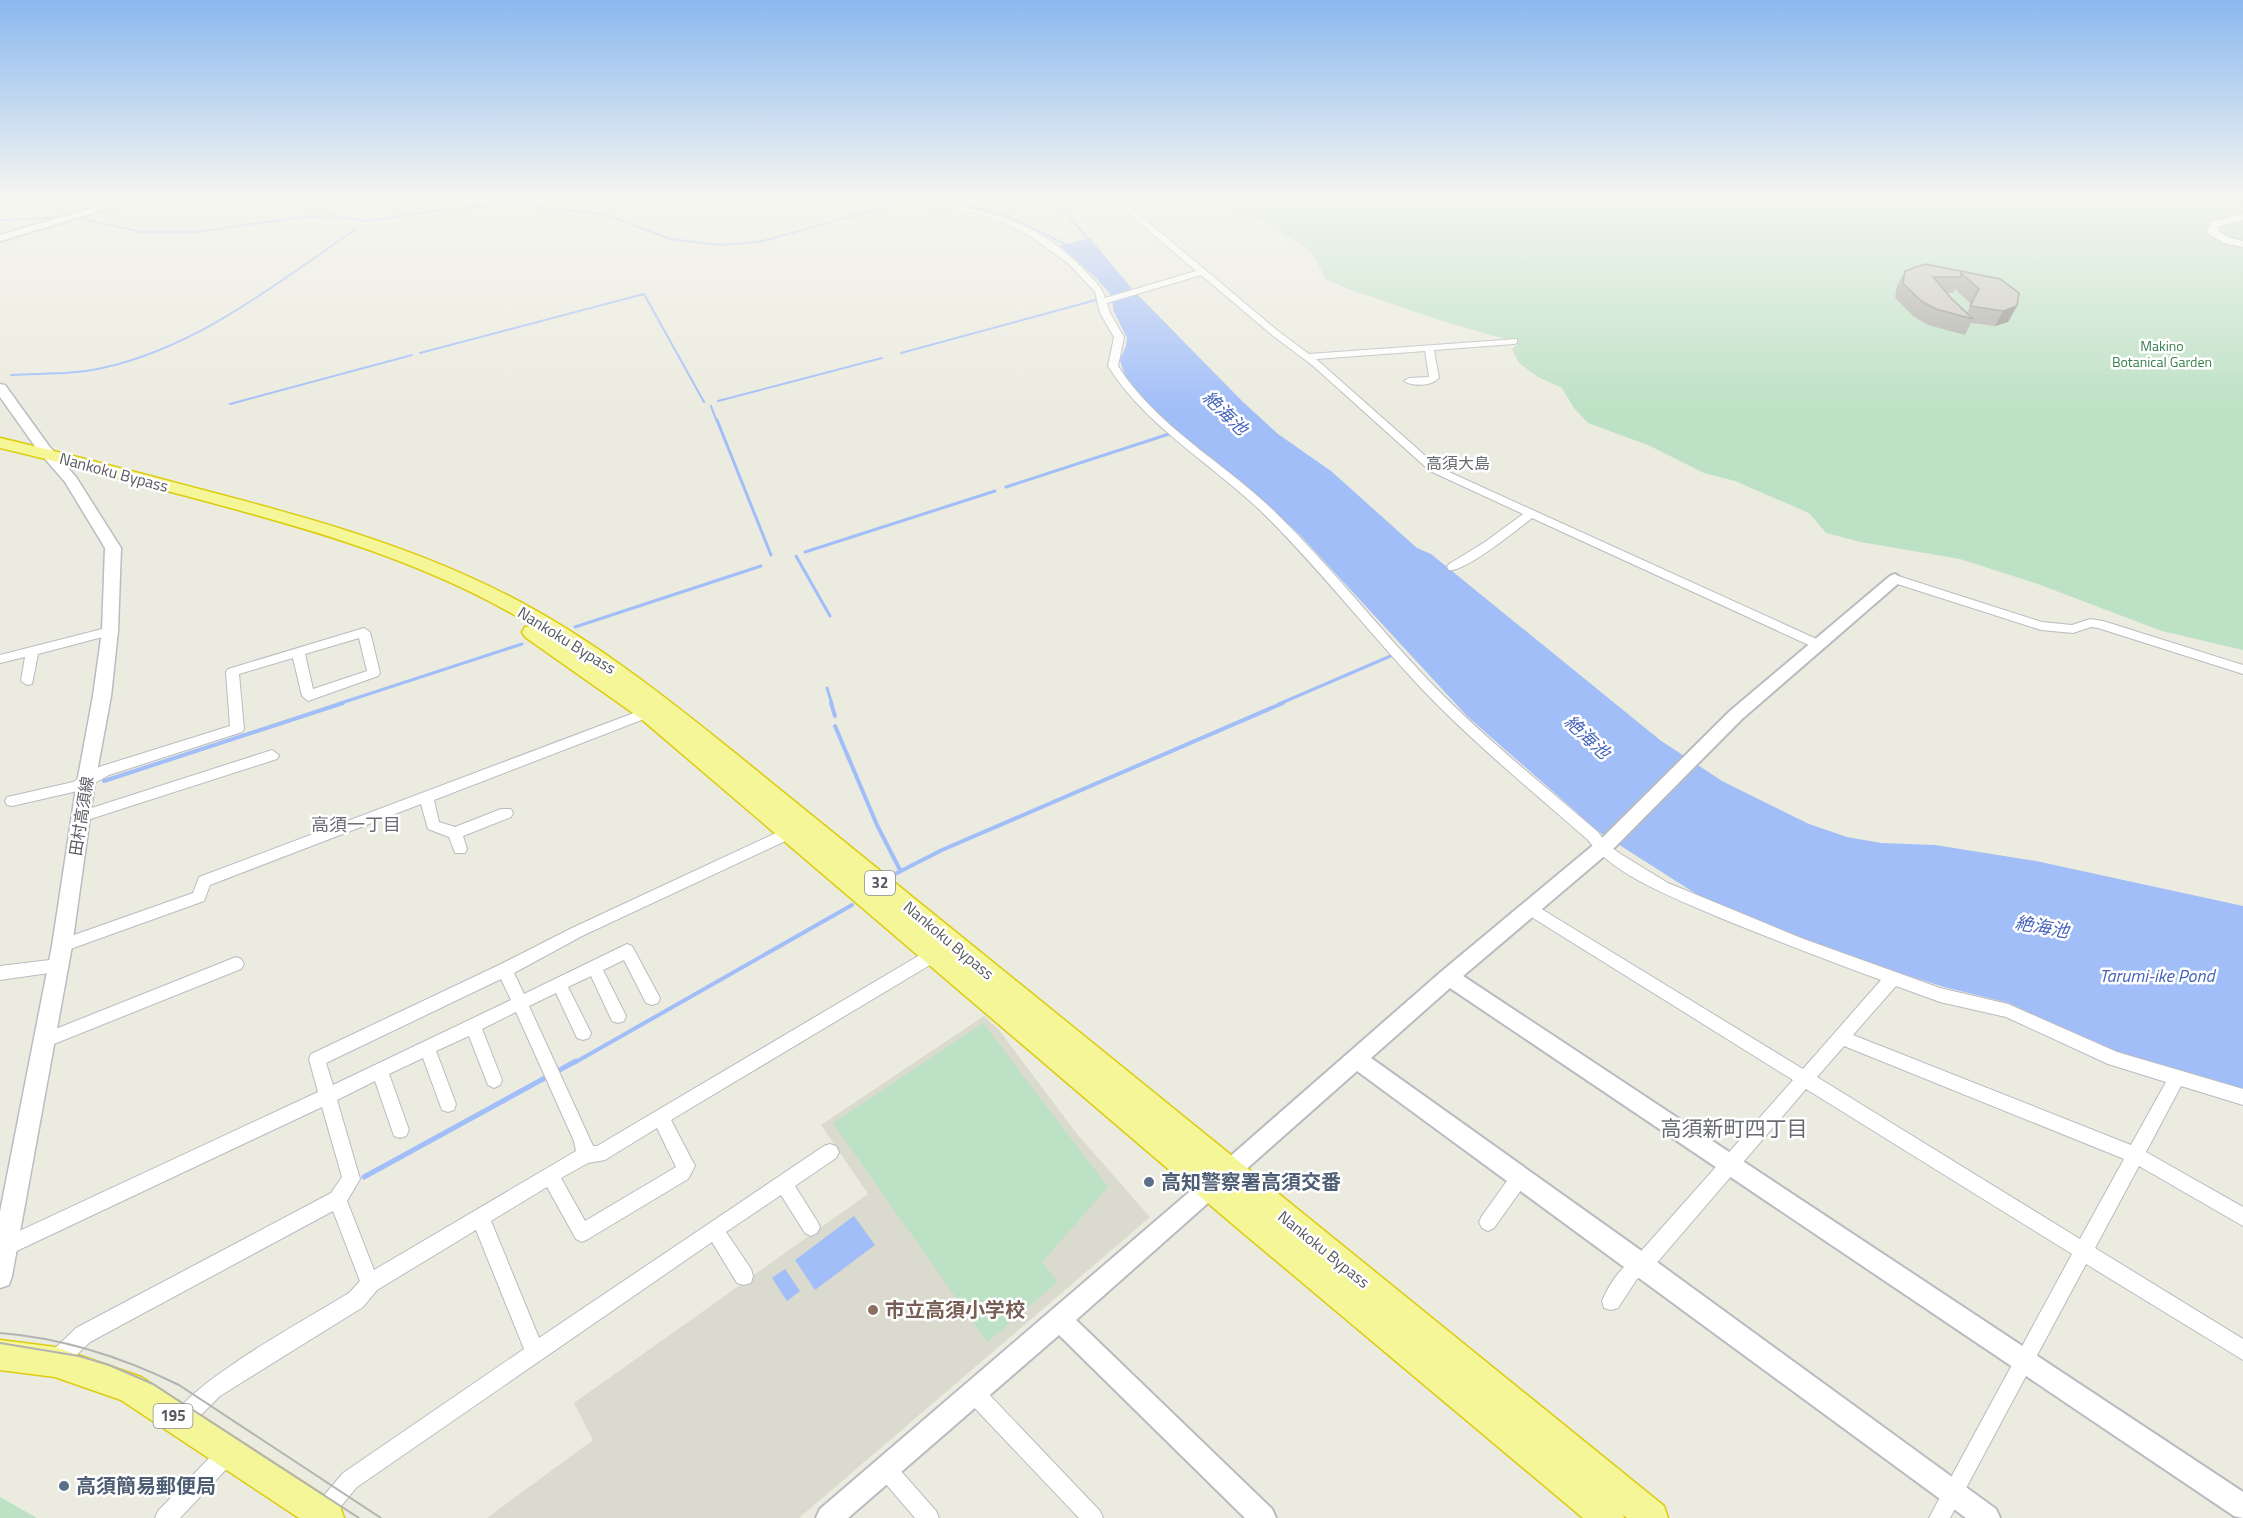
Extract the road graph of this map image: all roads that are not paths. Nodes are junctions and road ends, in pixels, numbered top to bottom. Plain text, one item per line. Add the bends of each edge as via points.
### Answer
1 (1080, 270) edge
2 (1200, 270) edge
3 (1203, 272) junction
4 (1106, 301) junction
5 (1514, 341) dead end
6 (1430, 347) junction
7 (1305, 357) junction
8 (1409, 381) dead end
9 (0, 388) edge
10 (0, 443) edge
11 (0, 454) edge
12 (56, 462) junction
13 (1530, 514) junction
14 (1453, 567) dead end
15 (1895, 579) joint
16 (110, 631) junction
17 (1816, 644) junction
18 (32, 651) junction
19 (298, 652) junction
20 (0, 659) edge
21 (2243, 670) edge
22 (27, 681) dead end
23 (647, 713) junction
24 (272, 755) dead end
25 (87, 780) junction
26 (426, 797) junction
27 (12, 801) dead end
28 (506, 813) dead end
29 (81, 817) junction
30 (791, 832) junction
31 (455, 833) junction
32 (1605, 845) junction
33 (460, 849) dead end
34 (1530, 909) junction
35 (62, 946) junction
36 (935, 954) junction
37 (236, 964) dead end
38 (58, 966) junction
39 (594, 967) junction
40 (505, 970) junction
41 (0, 973) edge
42 (1449, 977) junction
43 (1892, 978) junction
44 (559, 984) junction
45 (652, 998) dead end
46 (521, 1003) junction
47 (618, 1016) dead end
48 (472, 1026) junction
49 (583, 1034) dead end
50 (1843, 1038) junction
51 (44, 1041) junction
52 (427, 1048) junction
53 (1356, 1059) junction
54 (380, 1071) junction
55 (2177, 1078) junction
56 (494, 1080) dead end
57 (1806, 1080) junction
58 (328, 1096) junction
59 (2243, 1098) edge
60 (448, 1104) dead end
61 (661, 1118) junction
62 (400, 1130) dead end
63 (830, 1152) dead end
64 (586, 1155) junction
65 (2137, 1156) junction
66 (1730, 1164) junction
67 (1229, 1170) junction
68 (550, 1175) junction
69 (1520, 1177) junction
70 (783, 1183) junction
71 (1210, 1187) junction
72 (337, 1199) junction
73 (480, 1217) junction
74 (2243, 1217) edge
75 (1488, 1222) dead end
76 (811, 1227) dead end
77 (714, 1229) junction
78 (6, 1247) junction
79 (2083, 1251) junction
80 (1642, 1265) junction
81 (0, 1276) edge
82 (744, 1276) dead end
83 (370, 1283) junction
84 (1611, 1302) dead end
85 (1060, 1320) junction
86 (2243, 1350) edge
87 (535, 1353) junction
88 (0, 1355) edge
89 (2024, 1361) junction
90 (55, 1362) junction
91 (974, 1393) junction
92 (181, 1421) junction
93 (228, 1453) junction
94 (886, 1469) junction
95 (1953, 1493) junction
96 (2243, 1507) edge
97 (325, 1516) edge
98 (165, 1518) edge
99 (829, 1518) edge
100 (929, 1518) edge
101 (1093, 1518) edge
102 (1263, 1518) edge
103 (1608, 1518) edge
104 (1652, 1518) edge
105 (1940, 1518) edge
106 (1987, 1518) edge

1 - 4 street
2 - 3 street
3 - 4 street
3 - 7 street
4 - 32 street via 1105,313 1119,337 1113,366 1134,394 1273,516 1471,730
5 - 6 street
6 - 7 street
6 - 8 street via 1433,380
7 - 13 street via 1434,469
9 - 12 main road, 田村高須線
10 - 12 highway, Nankoku Bypass / 32
11 - 12 highway, Nankoku Bypass / 32
12 - 16 main road, 田村高須線 via 113,548
12 - 23 highway, Nankoku Bypass / 32 via 310,535 412,573 468,597 534,633
12 - 67 highway, Nankoku Bypass / 32 via 356,538 441,570 554,629 662,704
13 - 14 street
13 - 17 street
15 - 17 street
15 - 21 street via 2042,626 2073,629 2100,624
16 - 18 street
16 - 25 main road, 田村高須線
17 - 32 street via 1736,714
18 - 20 street
18 - 22 street
19 - 19 street via 364,632 374,673 308,696
19 - 25 street via 232,672 237,729 104,771
23 - 26 street
23 - 30 highway, Nankoku Bypass / 32
24 - 29 street
25 - 27 street via 77,786
25 - 29 main road, 田村高須線
26 - 31 street via 433,825
26 - 35 street via 204,881 199,897
28 - 31 street
29 - 35 main road, 田村高須線
30 - 36 highway, Nankoku Bypass / 32
30 - 40 street
31 - 33 street
32 - 34 street
32 - 43 street via 1663,887
34 - 42 street
34 - 57 street
35 - 38 main road, 田村高須線
36 - 61 street
36 - 71 highway, Nankoku Bypass / 32
37 - 51 street
38 - 41 street
38 - 51 main road, 田村高須線
39 - 44 street
39 - 45 street via 627,951
39 - 47 street
40 - 46 street
40 - 58 street via 315,1052
42 - 53 street
42 - 66 street
43 - 50 street
43 - 55 street via 1940,995 2008,1011 2114,1059
44 - 46 street
44 - 49 street
46 - 48 street
46 - 64 street
48 - 52 street
48 - 56 street
50 - 57 street
50 - 65 street
51 - 78 main road, 田村高須線
52 - 54 street
52 - 60 street
53 - 67 street
53 - 69 street
54 - 58 street
54 - 62 street
55 - 59 street
55 - 65 street
57 - 66 street
57 - 79 street
58 - 72 street via 351,1179
58 - 78 street
61 - 64 street via 599,1154
61 - 68 street via 686,1166 682,1173 582,1233
63 - 70 street
64 - 68 street
65 - 74 street
65 - 79 street
66 - 80 street
66 - 89 street
67 - 71 street
67 - 104 highway, Nankoku Bypass / 32
68 - 73 street
69 - 75 street
69 - 80 street
70 - 76 street
70 - 77 street
71 - 85 street
71 - 103 highway, Nankoku Bypass / 32
72 - 83 street
72 - 90 street via 83,1335
73 - 83 street
73 - 87 street
77 - 82 street
77 - 87 street
78 - 81 main road, 田村高須線
79 - 86 street
79 - 89 street
80 - 84 street via 1630,1272
80 - 95 street
83 - 92 street via 356,1300 213,1389
85 - 91 street
85 - 102 street
87 - 97 street via 350,1480
88 - 90 highway, 195
89 - 95 street
89 - 96 street
90 - 92 highway, 195 via 130,1388
91 - 94 street
91 - 101 street
92 - 93 highway, 195
93 - 97 highway, 195
93 - 98 street
94 - 99 street
94 - 100 street
95 - 105 street
95 - 106 street

